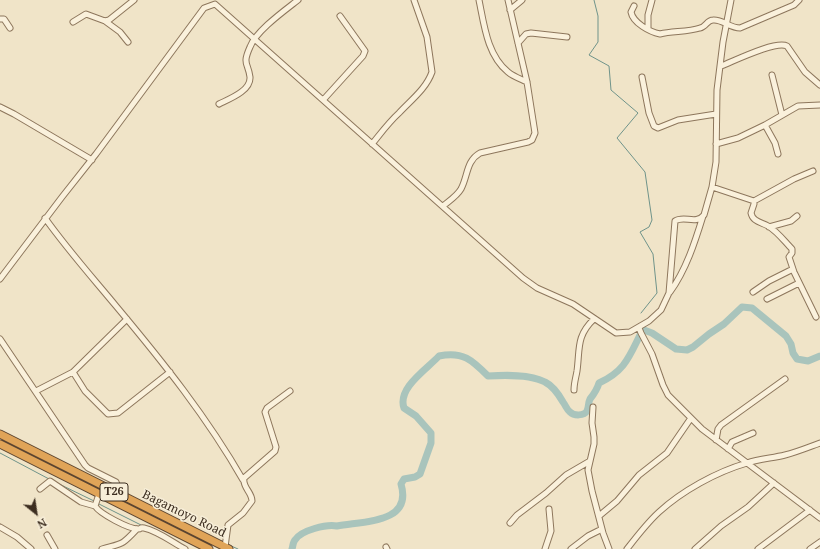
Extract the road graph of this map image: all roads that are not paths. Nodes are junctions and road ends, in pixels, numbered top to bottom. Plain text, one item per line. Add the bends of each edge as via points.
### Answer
1 (134, 0) edge
2 (298, 0) edge
3 (414, 0) edge
4 (479, 0) edge
5 (508, 0) edge
6 (522, 0) edge
7 (652, 0) edge
8 (731, 0) edge
9 (799, 0) edge
10 (214, 1) edge
11 (634, 6) dead end
12 (510, 10) junction
13 (340, 16) dead end
14 (0, 19) edge
15 (105, 21) junction
16 (73, 22) dead end
17 (726, 25) junction
18 (10, 28) dead end
19 (648, 29) junction
20 (567, 37) dead end
21 (254, 39) junction
22 (128, 42) dead end
23 (518, 43) junction
24 (721, 66) junction
25 (772, 75) dead end
26 (642, 77) dead end
27 (527, 82) junction
28 (820, 84) edge
29 (324, 99) junction
30 (219, 104) dead end
31 (820, 105) edge
32 (0, 107) edge
33 (716, 114) junction
34 (782, 115) junction
35 (765, 125) junction
36 (372, 144) junction
37 (716, 144) junction
38 (778, 154) dead end
39 (92, 160) junction
40 (813, 171) dead end
41 (712, 187) junction
42 (754, 201) junction
43 (443, 206) junction
44 (704, 215) junction
45 (797, 216) dead end
46 (45, 218) junction
47 (769, 227) junction
48 (793, 270) junction
49 (0, 279) edge
50 (799, 283) junction
51 (753, 292) dead end
52 (669, 293) junction
53 (767, 299) dead end
54 (816, 317) dead end
55 (127, 319) junction
56 (594, 319) junction
57 (639, 328) junction
58 (0, 339) edge
59 (73, 372) junction
60 (170, 372) junction
61 (785, 379) dead end
62 (574, 390) dead end
63 (36, 391) junction
64 (290, 391) dead end
65 (593, 407) dead end
66 (691, 418) junction
67 (754, 433) dead end
68 (0, 434) edge
69 (716, 440) junction
70 (820, 443) edge
71 (0, 444) edge
72 (728, 449) junction
73 (590, 461) junction
74 (747, 463) junction
75 (243, 480) junction
76 (774, 483) junction
77 (40, 488) dead end
78 (116, 493) junction
79 (99, 494) junction
80 (95, 506) junction
81 (549, 509) dead end
82 (810, 510) junction
83 (599, 516) junction
84 (820, 518) edge
85 (510, 523) dead end
86 (0, 527) edge
87 (137, 529) junction
88 (602, 529) junction
89 (47, 535) dead end
90 (820, 542) edge
91 (227, 548) edge
92 (31, 549) edge
93 (55, 549) edge
94 (102, 549) edge
95 (185, 549) edge
96 (209, 549) edge
97 (545, 549) edge
98 (571, 549) edge
99 (609, 549) edge
100 (627, 549) edge
101 (695, 549) edge
102 (758, 549) edge
103 (810, 549) edge

1 - 15 street
2 - 21 street
3 - 36 street via 427,37 432,72 422,89
4 - 27 street via 488,40 496,57 507,71
5 - 12 street
6 - 12 street
7 - 19 street
8 - 17 street
9 - 17 street via 794,5 744,27
10 - 21 street
10 - 39 street via 204,8
11 - 19 street via 632,17
12 - 23 street
13 - 29 street via 366,51
14 - 18 street via 4,19
15 - 16 street via 86,14
15 - 22 street
17 - 19 street via 712,20 701,28 660,34
17 - 24 street
20 - 23 street via 531,33 526,34
21 - 29 street
21 - 30 street via 245,60 249,83 242,91
23 - 27 street
24 - 28 street via 765,48 783,44 805,72
24 - 33 street
25 - 34 street
26 - 33 street via 649,113 654,126 658,128 678,120
27 - 43 street via 535,133 532,140 475,156 460,190
29 - 36 street
31 - 34 street via 798,106
32 - 39 street
33 - 37 street
34 - 35 street
35 - 37 street via 738,138
35 - 38 street
36 - 43 street
37 - 41 street
39 - 46 street
40 - 42 street
41 - 42 street
41 - 44 street
42 - 47 street via 751,213 753,218
43 - 56 street via 523,278 537,288 573,304
44 - 52 street via 690,254
44 - 52 street via 699,219 680,219 674,223
45 - 47 street via 791,221
46 - 49 street
46 - 55 street
47 - 48 street via 792,249 789,258
48 - 50 street
48 - 51 street
50 - 53 street
50 - 54 street
52 - 57 street via 661,310
55 - 59 street
55 - 60 street
56 - 57 street via 616,333
56 - 62 street via 584,329 579,345
57 - 66 street via 668,395
58 - 63 street
59 - 60 street via 85,391 108,414 118,413
59 - 63 street
60 - 75 street
61 - 69 street via 721,425
63 - 78 street via 85,465 117,484
64 - 75 street via 265,412 276,447 275,452
65 - 73 street via 594,444
66 - 69 street
66 - 83 street via 666,453 639,475 617,501
67 - 72 street via 732,442
68 - 78 highway, Bagamoyo Road / T26
69 - 72 street
70 - 74 street
71 - 79 highway, Bagamoyo Road / T26
72 - 74 street
73 - 83 street via 588,470
73 - 85 street via 566,475
74 - 76 street
74 - 100 street via 713,476 668,504
75 - 91 street via 252,501 243,513 228,525
76 - 82 street
76 - 101 street
77 - 80 street via 50,481 82,502
78 - 91 highway, Bagamoyo Road / T26
79 - 80 street
79 - 96 highway, Bagamoyo Road / T26
80 - 87 street via 106,516
81 - 97 street via 551,531
82 - 84 street
82 - 102 street
83 - 88 street
86 - 92 street
87 - 94 street via 122,544
87 - 95 street via 149,530
88 - 98 street
88 - 99 street
89 - 93 street
90 - 103 street

